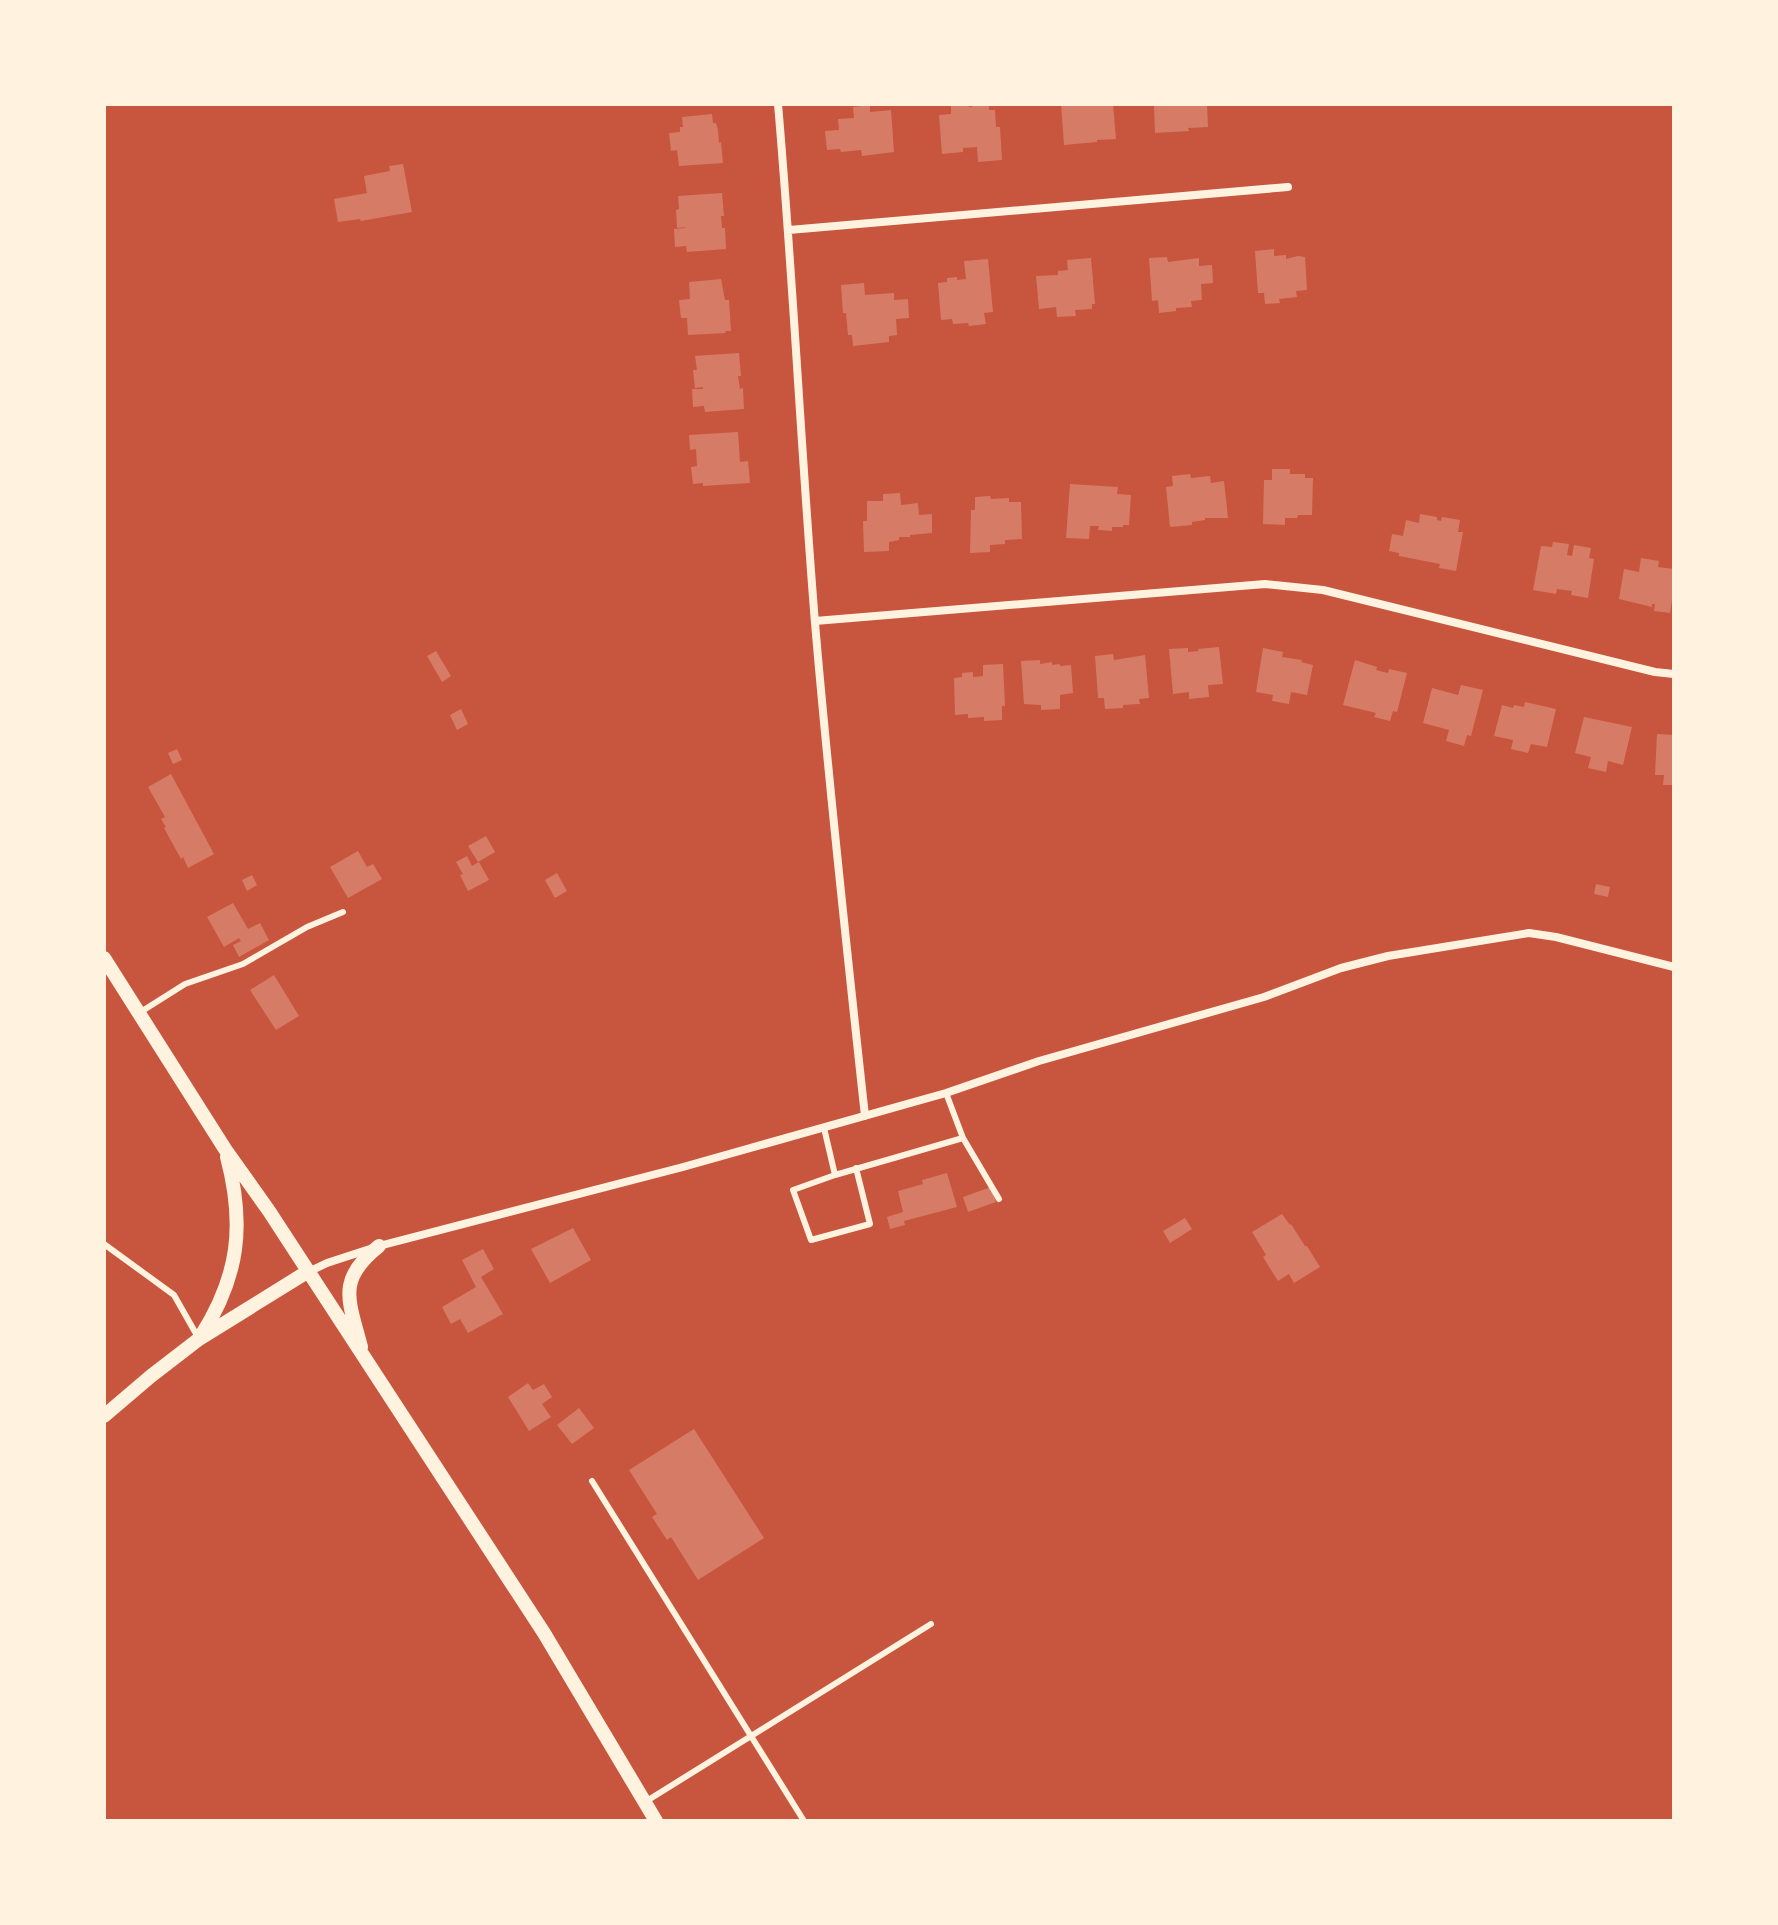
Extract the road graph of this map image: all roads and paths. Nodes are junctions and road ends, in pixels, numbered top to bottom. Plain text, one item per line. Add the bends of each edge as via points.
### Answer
1 (778, 104) edge
2 (1288, 187) dead end
3 (789, 230) junction
4 (815, 621) junction
5 (1674, 674) edge
6 (343, 912) dead end
7 (104, 959) edge
8 (1674, 967) edge
9 (139, 1013) junction
10 (946, 1093) junction
11 (865, 1116) junction
12 (824, 1128) junction
13 (963, 1138) junction
14 (225, 1149) junction
15 (856, 1168) junction
16 (835, 1175) junction
17 (999, 1199) dead end
18 (104, 1244) edge
19 (379, 1246) junction
20 (307, 1272) junction
21 (199, 1339) junction
22 (364, 1359) junction
23 (104, 1416) edge
24 (592, 1481) dead end
25 (931, 1624) dead end
26 (752, 1736) junction
27 (645, 1802) junction
28 (656, 1821) edge
29 (804, 1821) edge

1 - 3 street
2 - 3 street
3 - 4 street
4 - 5 street via 1265,584 1323,590
4 - 11 street
6 - 9 lane via 243,964 185,984
7 - 9 street
8 - 10 street via 1529,933 1388,956
9 - 14 street
10 - 11 street
10 - 13 lane
11 - 12 street
12 - 16 lane
12 - 19 street
13 - 15 lane
13 - 17 lane
14 - 20 street
14 - 21 street via 237,1209 232,1269
15 - 16 lane
15 - 16 lane via 870,1224 811,1240 793,1190
18 - 21 lane via 174,1295
19 - 20 street
19 - 22 street via 356,1268 350,1284
20 - 21 street
20 - 22 street
21 - 23 street
22 - 27 street via 544,1633
24 - 26 lane
25 - 26 lane
26 - 27 lane
26 - 29 lane
27 - 28 street

